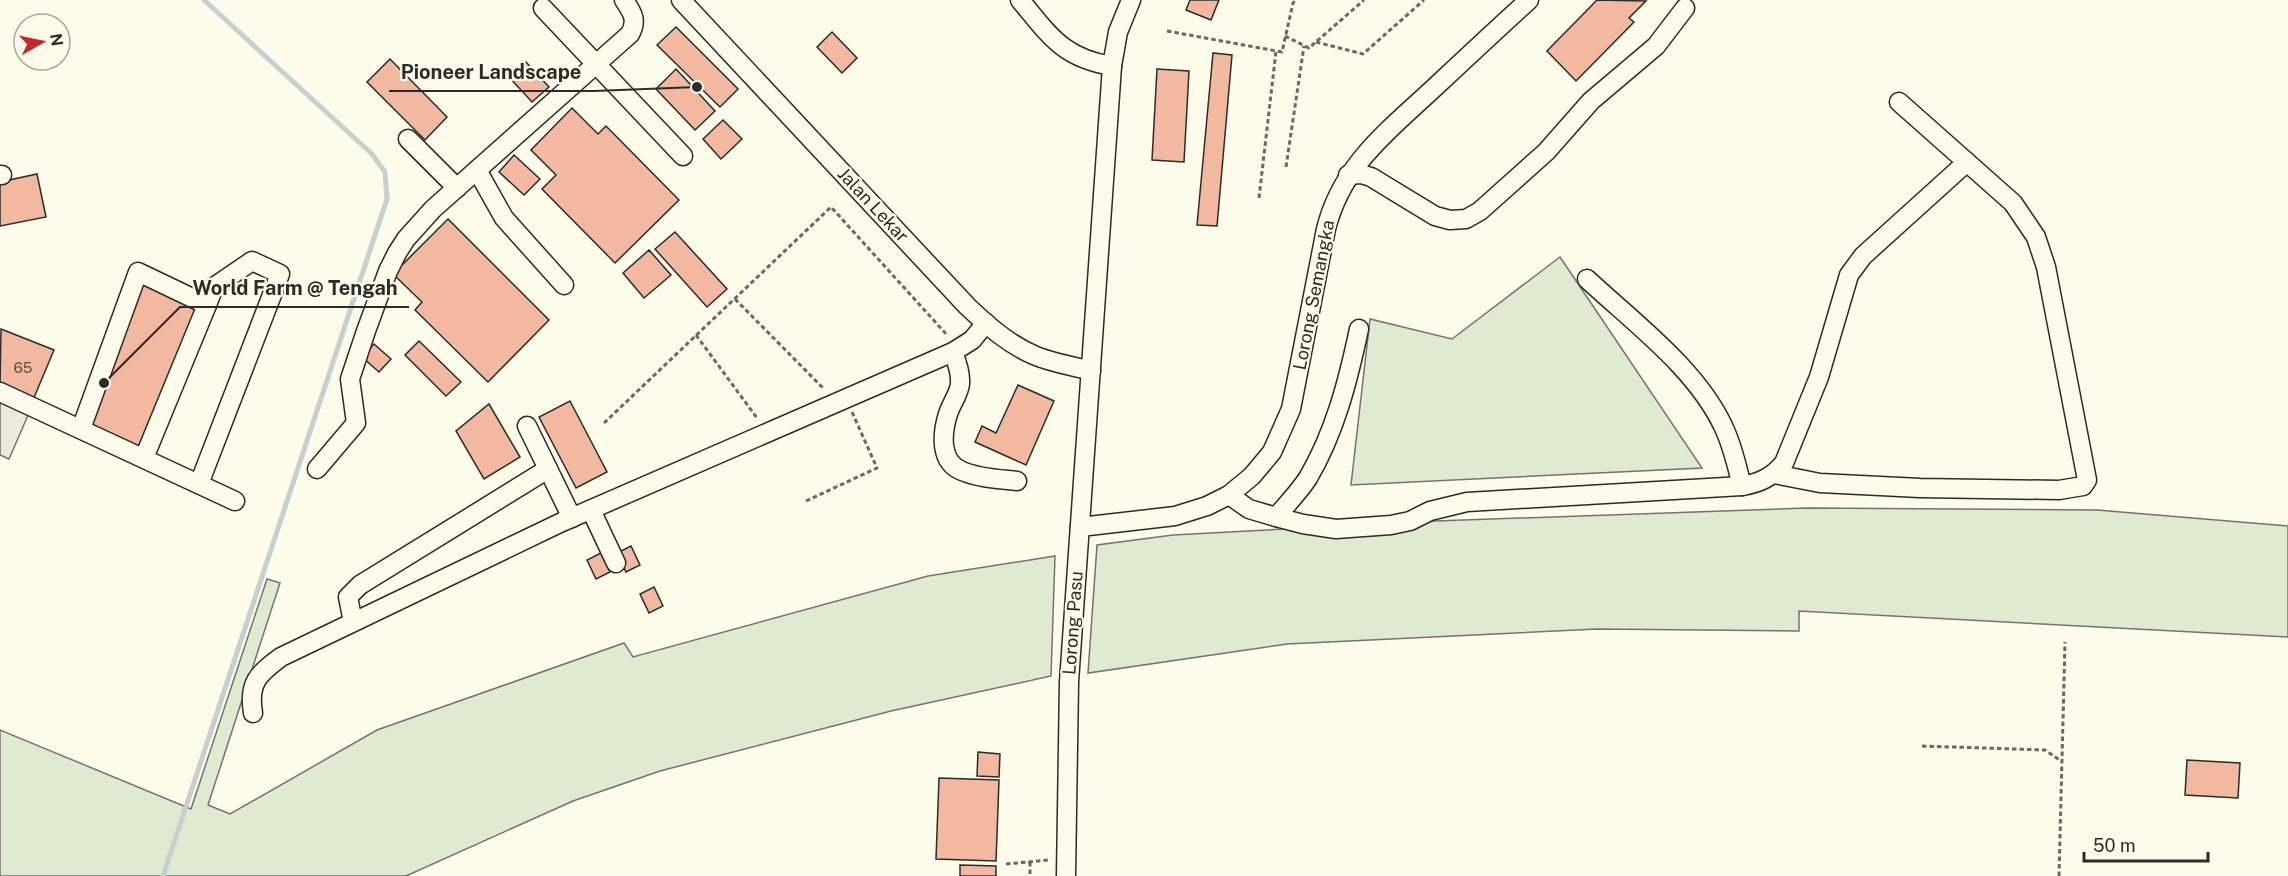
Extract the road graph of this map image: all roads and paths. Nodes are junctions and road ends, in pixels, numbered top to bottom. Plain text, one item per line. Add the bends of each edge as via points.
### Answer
1 (624, 0) edge
2 (681, 0) edge
3 (1131, 0) edge
4 (1296, 0) edge
5 (1364, 0) edge
6 (1424, 0) edge
7 (1529, 0) edge
8 (1024, 2) edge
9 (543, 8) dead end
10 (1685, 8) dead end
11 (1167, 31) dead end
12 (1285, 36) junction
13 (1316, 42) junction
14 (1304, 46) junction
15 (1276, 51) junction
16 (597, 64) junction
17 (1112, 66) junction
18 (1899, 102) dead end
19 (408, 139) dead end
20 (683, 156) dead end
21 (1966, 162) junction
22 (1286, 168) dead end
23 (477, 170) junction
24 (1348, 175) junction
25 (457, 188) junction
26 (1259, 198) dead end
27 (1587, 279) dead end
28 (564, 285) dead end
29 (735, 299) junction
30 (207, 305) junction
31 (986, 323) junction
32 (1359, 329) dead end
33 (696, 335) junction
34 (953, 352) junction
35 (1091, 371) junction
36 (0, 392) edge
37 (842, 401) junction
38 (603, 423) dead end
39 (527, 426) dead end
40 (81, 429) junction
41 (769, 434) junction
42 (144, 458) junction
43 (317, 469) dead end
44 (548, 469) junction
45 (1774, 474) junction
46 (1017, 481) dead end
47 (199, 484) junction
48 (1742, 486) junction
49 (1229, 495) junction
50 (235, 501) dead end
51 (806, 501) dead end
52 (591, 510) junction
53 (572, 518) junction
54 (1276, 518) junction
55 (1080, 527) junction
56 (616, 563) dead end
57 (353, 622) junction
58 (2065, 642) dead end
59 (252, 713) dead end
60 (1922, 746) dead end
61 (2061, 762) junction
62 (1029, 862) junction
63 (1006, 864) dead end
64 (1066, 867) edge
65 (1030, 876) edge
66 (2059, 876) edge

1 - 16 street via 634,16 632,29
2 - 31 street, Jalan Lekar
3 - 17 street via 1118,32
4 - 12 path
5 - 13 path
6 - 13 path via 1363,54
7 - 24 street, Lorong Semangka via 1380,138
8 - 17 street via 1048,34 1068,52
9 - 16 street
10 - 24 street via 1656,46 1591,101 1546,152 1466,219 1435,216 1371,177
11 - 15 path
12 - 14 path
12 - 15 path via 1282,52
13 - 14 path via 1308,48
14 - 22 path
15 - 26 path
16 - 20 street
16 - 23 street
17 - 35 street
18 - 21 street
19 - 25 street
21 - 45 street via 1863,256 1849,275 1819,377 1784,463
21 - 45 street via 2013,203 2042,250 2087,480 2083,486 2059,490 1943,488 1820,483
23 - 25 street
23 - 28 street via 504,218
24 - 49 street, Lorong Semangka via 1332,205 1326,228 1291,410 1272,452 1252,477
25 - 43 street via 406,239 388,271 350,379 356,423
27 - 48 street via 1687,372 1708,398 1724,429
29 - 33 path
29 - 34 path via 831,207 949,338
29 - 37 path
30 - 40 street via 138,272
30 - 42 street
30 - 47 street via 214,287 252,261 279,274
31 - 34 street via 972,340
31 - 35 street, Jalan Lekar via 1036,356
32 - 54 street via 1348,379 1323,449 1307,480
33 - 38 path
33 - 41 path
34 - 37 street
34 - 46 street via 960,387 948,413 945,454 960,471
35 - 55 street, Lorong Pasu
36 - 40 street
37 - 41 street
37 - 51 path via 877,468
39 - 44 street
40 - 42 street
41 - 52 street
42 - 47 street
44 - 53 street
44 - 57 street via 360,585 348,597
45 - 48 street via 1759,483
47 - 50 street
48 - 54 street via 1467,502 1430,511 1410,521 1364,528 1336,528
49 - 54 street via 1249,509
49 - 55 street, Lorong Semangka via 1175,516
52 - 53 street
52 - 56 street
53 - 57 street
55 - 64 street, Lorong Pasu via 1069,682
57 - 59 street via 281,657 264,670 251,690
58 - 61 path
60 - 61 path via 2045,750
61 - 66 path
62 - 63 path
62 - 64 path
62 - 65 path

